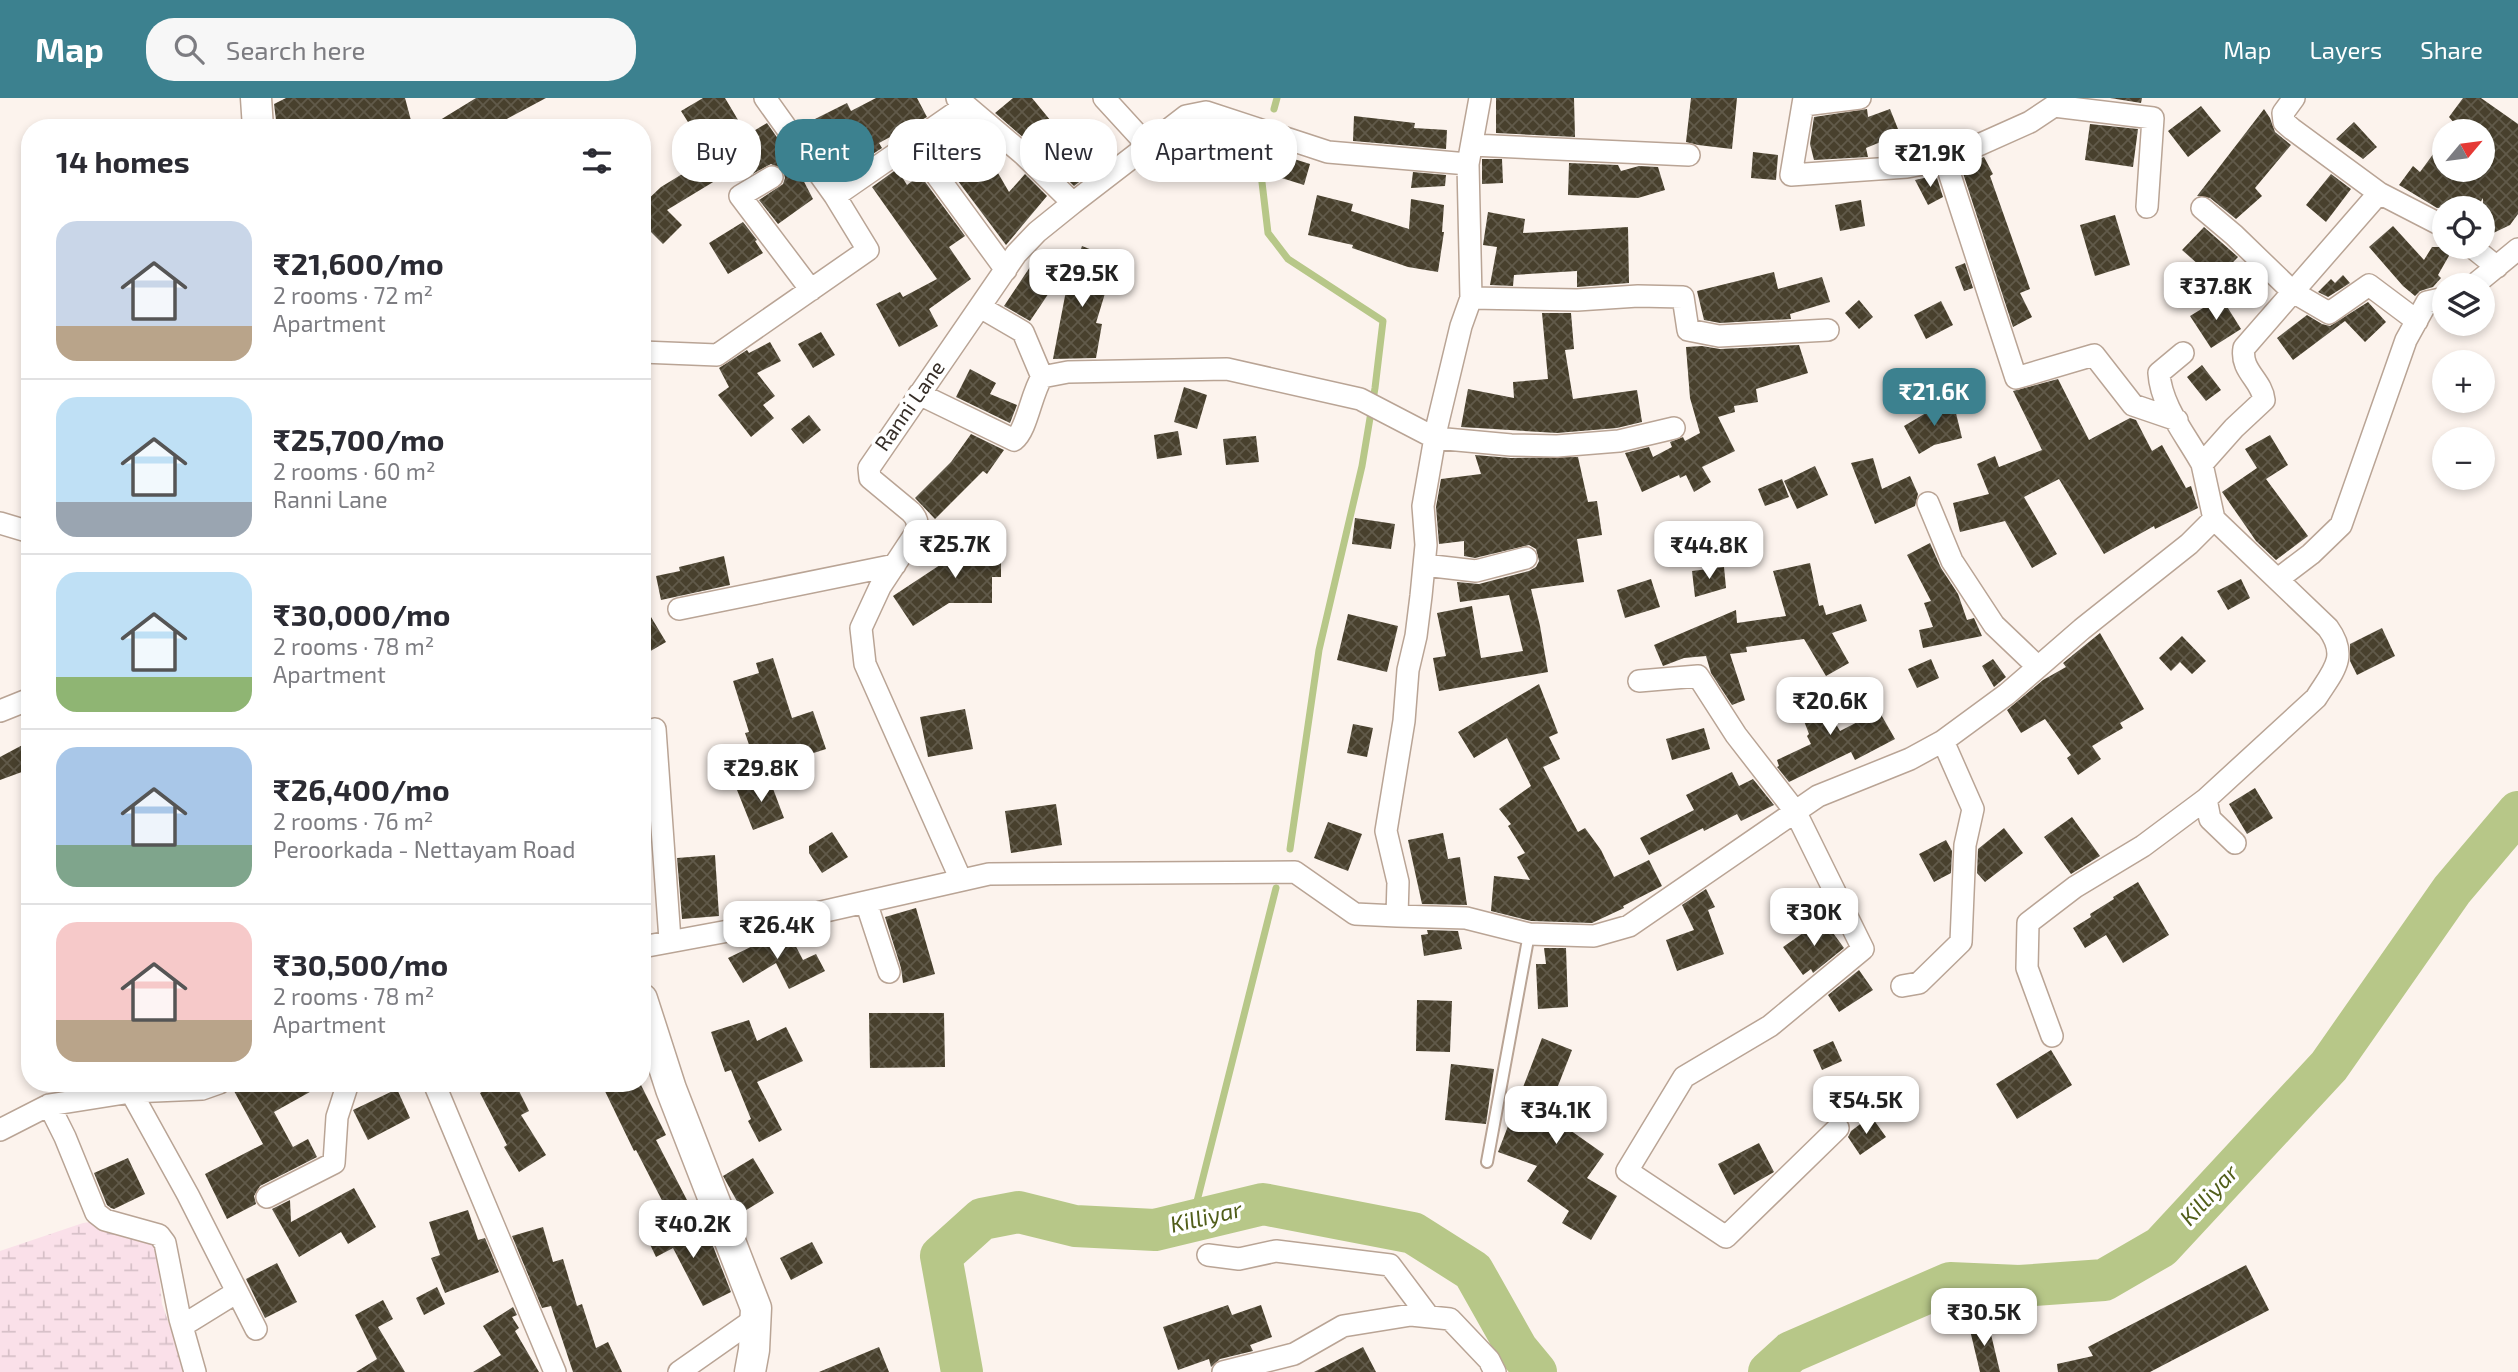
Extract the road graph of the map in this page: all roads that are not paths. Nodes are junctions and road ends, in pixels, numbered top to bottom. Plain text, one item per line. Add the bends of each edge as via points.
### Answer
1 (765, 98) edge
2 (1104, 98) edge
3 (1480, 98) edge
4 (1860, 98) edge
5 (2294, 98) edge
6 (961, 102) edge
7 (1804, 102) edge
8 (1195, 105) edge
9 (941, 119) edge
10 (1182, 119) edge
11 (1131, 128) edge
12 (1470, 154) junction
13 (1689, 155) dead end
14 (1131, 158) edge
15 (888, 160) edge
16 (1945, 160) junction
17 (772, 177) dead end
18 (942, 182) edge
19 (2379, 193) junction
20 (835, 196) junction
21 (1073, 203) junction
22 (2147, 207) dead end
23 (2202, 208) dead end
24 (2432, 220) edge
25 (2518, 249) edge
26 (2487, 259) edge
27 (2497, 267) junction
28 (1006, 270) junction
29 (2489, 273) edge
30 (811, 290) junction
31 (2293, 292) junction
32 (1471, 298) junction
33 (2432, 301) edge
34 (980, 307) junction
35 (2417, 321) junction
36 (1828, 330) dead end
37 (651, 352) edge
38 (2183, 353) dead end
39 (1042, 377) junction
40 (919, 394) junction
41 (2177, 420) junction
42 (1674, 428) dead end
43 (1435, 438) junction
44 (2202, 464) junction
45 (1928, 503) dead end
46 (2214, 519) junction
47 (0, 523) edge
48 (21, 529) edge
49 (1526, 558) dead end
50 (895, 565) junction
51 (1424, 565) junction
52 (2278, 579) junction
53 (679, 609) dead end
54 (2038, 667) junction
55 (1639, 681) dead end
56 (21, 703) edge
57 (0, 711) edge
58 (655, 729) dead end
59 (1943, 741) junction
60 (2206, 799) junction
61 (1795, 811) junction
62 (2235, 843) dead end
63 (961, 880) junction
64 (866, 902) junction
65 (1397, 916) junction
66 (1529, 934) junction
67 (670, 940) junction
68 (651, 945) edge
69 (889, 972) dead end
70 (1902, 986) dead end
71 (651, 1027) edge
72 (2052, 1036) dead end
73 (131, 1092) joint
74 (345, 1092) edge
75 (438, 1092) edge
76 (49, 1104) junction
77 (1838, 1128) dead end
78 (0, 1130) edge
79 (1487, 1163) dead end
80 (267, 1197) dead end
81 (1208, 1255) dead end
82 (237, 1292) junction
83 (1429, 1317) junction
84 (755, 1318) junction
85 (182, 1326) junction
86 (256, 1329) dead end
87 (195, 1372) edge
88 (555, 1372) edge
89 (679, 1372) edge
90 (750, 1372) edge
91 (1223, 1372) edge
92 (1495, 1372) edge

1 - 20 street
2 - 11 street
3 - 12 street
4 - 7 street
5 - 19 street via 2283,113 2284,122
6 - 9 street
6 - 21 street
7 - 16 street via 1791,175
8 - 10 street, Ranni Lane
8 - 12 street via 1328,152
12 - 13 street
12 - 32 street
14 - 21 street, Ranni Lane
15 - 20 street
16 - 22 street via 2031,122 2054,106 2153,118
16 - 41 street via 2016,378 2094,355 2133,405
17 - 30 street via 740,196
18 - 28 street
19 - 24 street
19 - 31 street
20 - 30 street via 869,250
21 - 28 street, Ranni Lane via 1037,232
23 - 31 street
25 - 27 street
26 - 27 street
27 - 29 street
28 - 34 street, Ranni Lane
30 - 37 street via 717,355
31 - 35 street via 2329,313 2369,285
31 - 44 street via 2244,348 2245,365 2264,400
32 - 36 street via 1683,297 1688,330 1720,336
32 - 43 street
33 - 35 street
34 - 39 street via 1023,332
34 - 40 street, Ranni Lane
35 - 52 street via 2406,340 2340,525
38 - 41 street via 2159,373 2162,394
39 - 40 street via 1014,440
39 - 43 street via 1068,372 1227,369 1360,399
40 - 50 street, Ranni Lane via 869,468 870,478 916,518 918,531
41 - 44 street
42 - 43 street via 1619,441 1557,446
43 - 51 street via 1423,506
44 - 46 street
45 - 54 street via 1952,561 1994,625
46 - 52 street
46 - 54 street
47 - 48 street
49 - 51 street via 1476,571
50 - 53 street
50 - 63 street, Ranni Lane via 861,628 865,664
51 - 65 street via 1386,831 1398,882
52 - 60 street via 2328,628 2339,656 2316,698
54 - 59 street
55 - 61 street via 1698,676 1736,735
56 - 57 street
58 - 67 street
59 - 61 street via 1818,796
59 - 70 street via 1973,809 1965,845 1961,942 1919,983
60 - 62 street via 2210,819
60 - 72 street via 2028,923 2027,968
61 - 66 street via 1629,926 1594,936
61 - 77 street via 1863,949 1770,1026 1684,1077 1627,1171 1727,1237
63 - 64 street
63 - 65 street via 989,874 1295,872 1355,914
64 - 67 street
64 - 69 street
65 - 66 street via 1466,918
66 - 79 lane
67 - 68 street
71 - 84 street via 756,1308
73 - 76 street
73 - 82 street
74 - 80 street via 337,1118 334,1163
75 - 88 street
76 - 78 street
76 - 85 street via 96,1213 105,1220 159,1235 165,1244
81 - 83 street via 1239,1259 1276,1251 1390,1265
82 - 85 street
82 - 86 street
83 - 91 street via 1411,1315 1343,1326 1294,1354
83 - 92 street via 1450,1319
84 - 89 street
84 - 90 street
85 - 87 street

